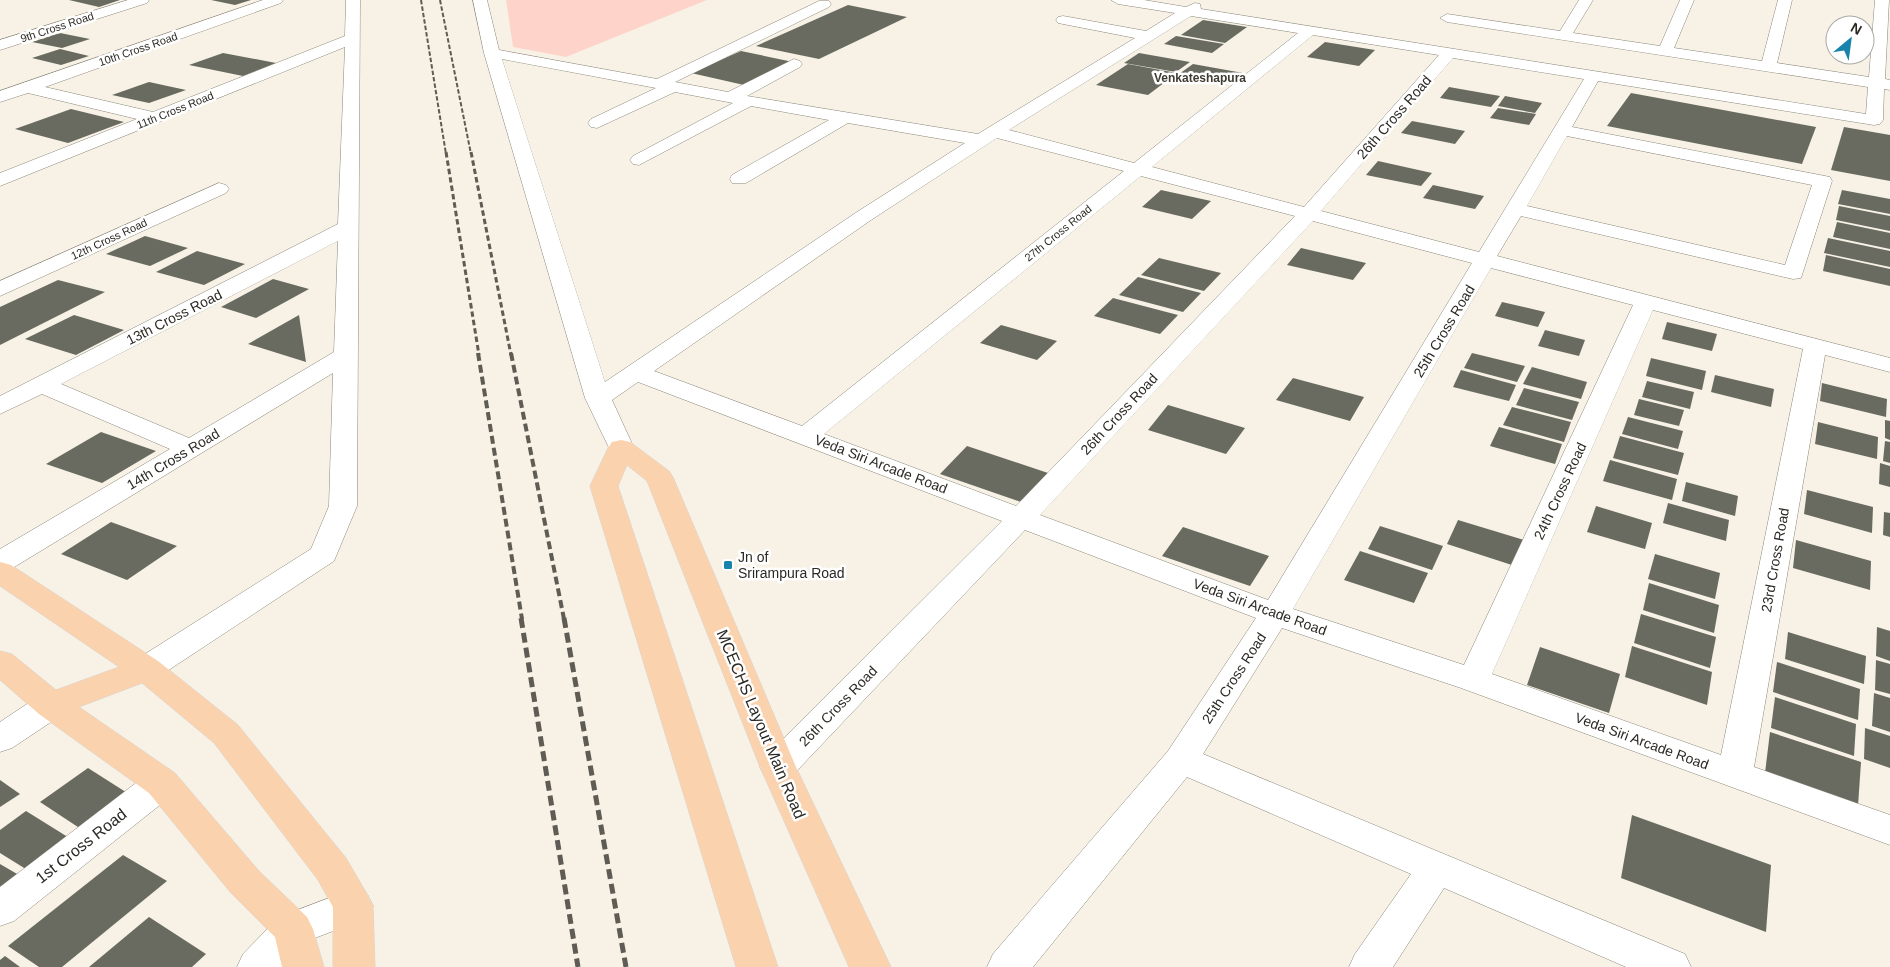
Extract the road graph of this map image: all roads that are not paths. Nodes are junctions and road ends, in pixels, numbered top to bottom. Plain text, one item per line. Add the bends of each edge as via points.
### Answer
1 (142, 0) edge
2 (276, 0) edge
3 (353, 0) edge
4 (480, 0) edge
5 (1118, 0) edge
6 (1207, 0) edge
7 (1586, 0) edge
8 (1687, 0) edge
9 (1785, 0) edge
10 (1882, 0) edge
11 (824, 4) dead end
12 (1457, 6) dead end
13 (1188, 11) junction
14 (1447, 18) junction
15 (1063, 20) dead end
16 (1885, 27) edge
17 (1311, 30) junction
18 (1148, 36) junction
19 (1564, 36) junction
20 (351, 40) junction
21 (0, 45) edge
22 (1425, 48) junction
23 (1665, 51) junction
24 (1450, 52) junction
25 (492, 53) junction
26 (1884, 55) edge
27 (794, 64) dead end
28 (1768, 66) junction
29 (1594, 75) junction
30 (0, 81) edge
31 (1883, 84) edge
32 (666, 86) junction
33 (28, 88) junction
34 (0, 97) edge
35 (730, 98) junction
36 (749, 101) junction
37 (155, 118) junction
38 (844, 118) junction
39 (597, 123) dead end
40 (1562, 130) junction
41 (987, 136) junction
42 (639, 160) dead end
43 (1136, 169) junction
44 (739, 179) dead end
45 (0, 180) edge
46 (219, 189) dead end
47 (1516, 210) junction
48 (1309, 213) junction
49 (349, 227) junction
50 (1486, 261) junction
51 (0, 289) edge
52 (1646, 302) junction
53 (1815, 346) junction
54 (346, 355) junction
55 (1890, 365) edge
56 (634, 372) junction
57 (42, 385) junction
58 (598, 398) junction
59 (0, 406) edge
60 (806, 436) junction
61 (191, 448) junction
62 (621, 448) junction
63 (1022, 517) junction
64 (0, 562) edge
65 (0, 572) edge
66 (1275, 614) junction
67 (0, 662) edge
68 (146, 669) junction
69 (1473, 680) junction
70 (51, 705) junction
71 (0, 739) edge
72 (1181, 760) junction
73 (778, 768) junction
74 (1736, 774) junction
75 (162, 783) junction
76 (1890, 830) edge
77 (1436, 868) junction
78 (353, 906) junction
79 (0, 909) edge
80 (293, 929) junction
81 (258, 967) edge
82 (303, 967) edge
83 (354, 967) edge
84 (756, 967) edge
85 (870, 967) edge
86 (1008, 967) edge
87 (1370, 967) edge
88 (1670, 967) edge

1 - 21 street, 9th Cross Road
2 - 33 street, 10th Cross Road
3 - 20 street
4 - 25 street via 482,18 491,37
5 - 13 street
6 - 13 street
7 - 19 street
8 - 23 street
9 - 28 street
10 - 16 street
11 - 32 street
12 - 14 street
13 - 17 street
13 - 18 street
14 - 19 street
14 - 22 street
15 - 18 street
16 - 26 street
17 - 22 street
17 - 43 street, 27th Cross Road
18 - 41 street
19 - 23 street
20 - 37 street, 11th Cross Road
20 - 49 street
22 - 24 street
23 - 28 street
24 - 29 street
24 - 48 street, 26th Cross Road
25 - 32 street
25 - 58 street
26 - 31 street
27 - 35 street
28 - 31 street
29 - 31 street via 1874,120
29 - 40 street, 25th Cross Road
30 - 33 street
32 - 35 street
32 - 39 street
33 - 34 street, 10th Cross Road
33 - 37 street
35 - 36 street
36 - 38 street
36 - 42 street
37 - 45 street, 11th Cross Road
38 - 41 street
38 - 44 street
40 - 47 street, 25th Cross Road
40 - 47 street via 1823,181 1793,273
41 - 43 street
41 - 56 street
43 - 48 street
43 - 60 street, 27th Cross Road
46 - 51 street, 12th Cross Road
47 - 50 street, 25th Cross Road
48 - 50 street
48 - 63 street, 26th Cross Road
49 - 54 street
49 - 57 street, 13th Cross Road
50 - 52 street
50 - 66 street, 25th Cross Road
52 - 53 street
52 - 69 street, 24th Cross Road
53 - 55 street
53 - 74 street, 23rd Cross Road
54 - 61 street, 14th Cross Road
54 - 68 street via 343,506 324,554
56 - 58 street
56 - 60 street, Veda Siri Arcade Road
57 - 59 street, 13th Cross Road
57 - 61 street
58 - 62 street
60 - 63 street, Veda Siri Arcade Road
61 - 64 street, 14th Cross Road
62 - 73 main road, MCECHS Layout Main Road via 659,477
62 - 84 main road via 604,486
63 - 66 street, Veda Siri Arcade Road
63 - 73 street, 26th Cross Road
65 - 68 main road
66 - 69 street, Veda Siri Arcade Road
66 - 72 street, 25th Cross Road
67 - 70 main road
68 - 70 main road
68 - 78 main road via 226,734 332,869
69 - 74 street, Veda Siri Arcade Road
70 - 71 street
70 - 75 main road
72 - 77 street
72 - 86 street, 25th Cross Road
73 - 85 main road, MCECHS Layout Main Road
74 - 76 street, Veda Siri Arcade Road
75 - 79 street, 1st Cross Road
75 - 80 main road via 246,882
77 - 87 street
77 - 88 street
78 - 80 street
78 - 83 main road
80 - 81 street
80 - 82 main road

